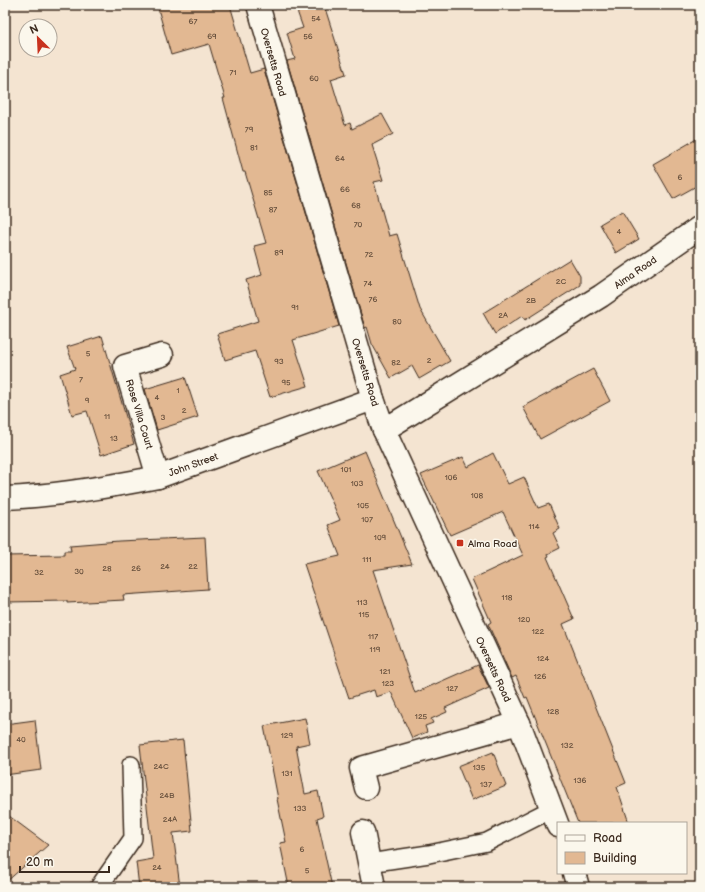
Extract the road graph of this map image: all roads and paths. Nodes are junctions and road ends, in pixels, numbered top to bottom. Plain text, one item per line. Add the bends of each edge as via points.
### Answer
1 (258, 5) edge
2 (700, 227) edge
3 (162, 355) dead end
4 (373, 399) junction
5 (384, 430) junction
6 (158, 476) junction
7 (5, 498) edge
8 (519, 723) junction
9 (131, 765) dead end
10 (366, 788) dead end
11 (555, 817) edge
12 (363, 832) dead end
13 (369, 863) junction
14 (574, 874) edge
15 (99, 887) edge
16 (374, 887) edge
17 (578, 887) edge

1 - 4 street, Oversetts Road
2 - 5 street, Alma Road via 601,296
3 - 6 street, Rose Villa Court via 125,366
4 - 5 street, Oversetts Road
4 - 6 street, John Street
5 - 8 street, Oversetts Road
6 - 7 street, John Street via 125,483
8 - 10 street via 360,768
8 - 11 street, Oversetts Road
9 - 15 lane via 133,838
11 - 13 lane via 487,842
12 - 13 street
13 - 16 street
14 - 17 street

